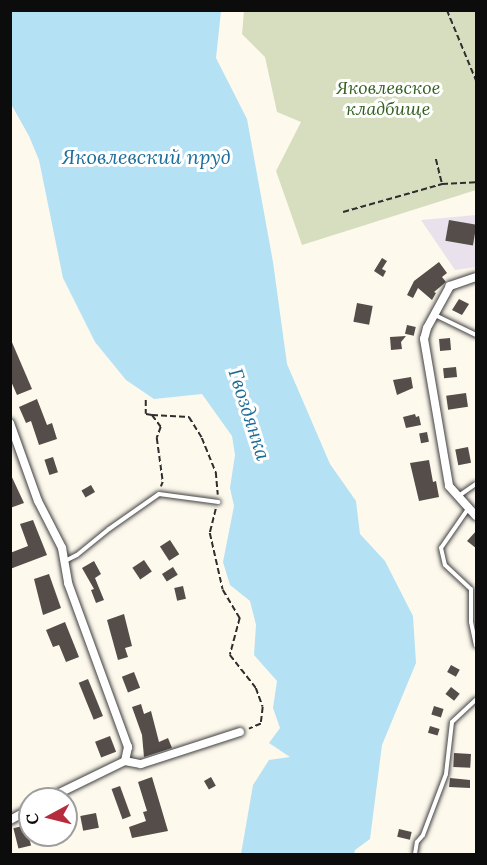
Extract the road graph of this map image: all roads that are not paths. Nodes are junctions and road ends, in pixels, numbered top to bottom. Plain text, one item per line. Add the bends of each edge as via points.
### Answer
1 (477, 277) edge
2 (434, 314) junction
3 (477, 335) edge
4 (10, 423) edge
5 (477, 484) edge
6 (458, 496) junction
7 (218, 502) road end
8 (468, 508) junction
9 (477, 516) edge
10 (64, 561) junction
11 (477, 645) edge
12 (477, 700) edge
13 (240, 732) road end
14 (125, 761) junction
15 (72, 787) edge
16 (416, 855) edge

1 - 2 street via 450,286
2 - 3 lane
2 - 6 street via 424,339 425,348 448,486
4 - 10 street via 32,485 56,532
5 - 6 lane
6 - 8 street
7 - 10 lane via 159,494
8 - 9 street
8 - 11 lane via 441,548 445,565 471,589 471,622
10 - 14 street via 68,583 128,747
12 - 16 lane via 452,722 446,774 417,842
13 - 14 street via 141,764
14 - 15 street

